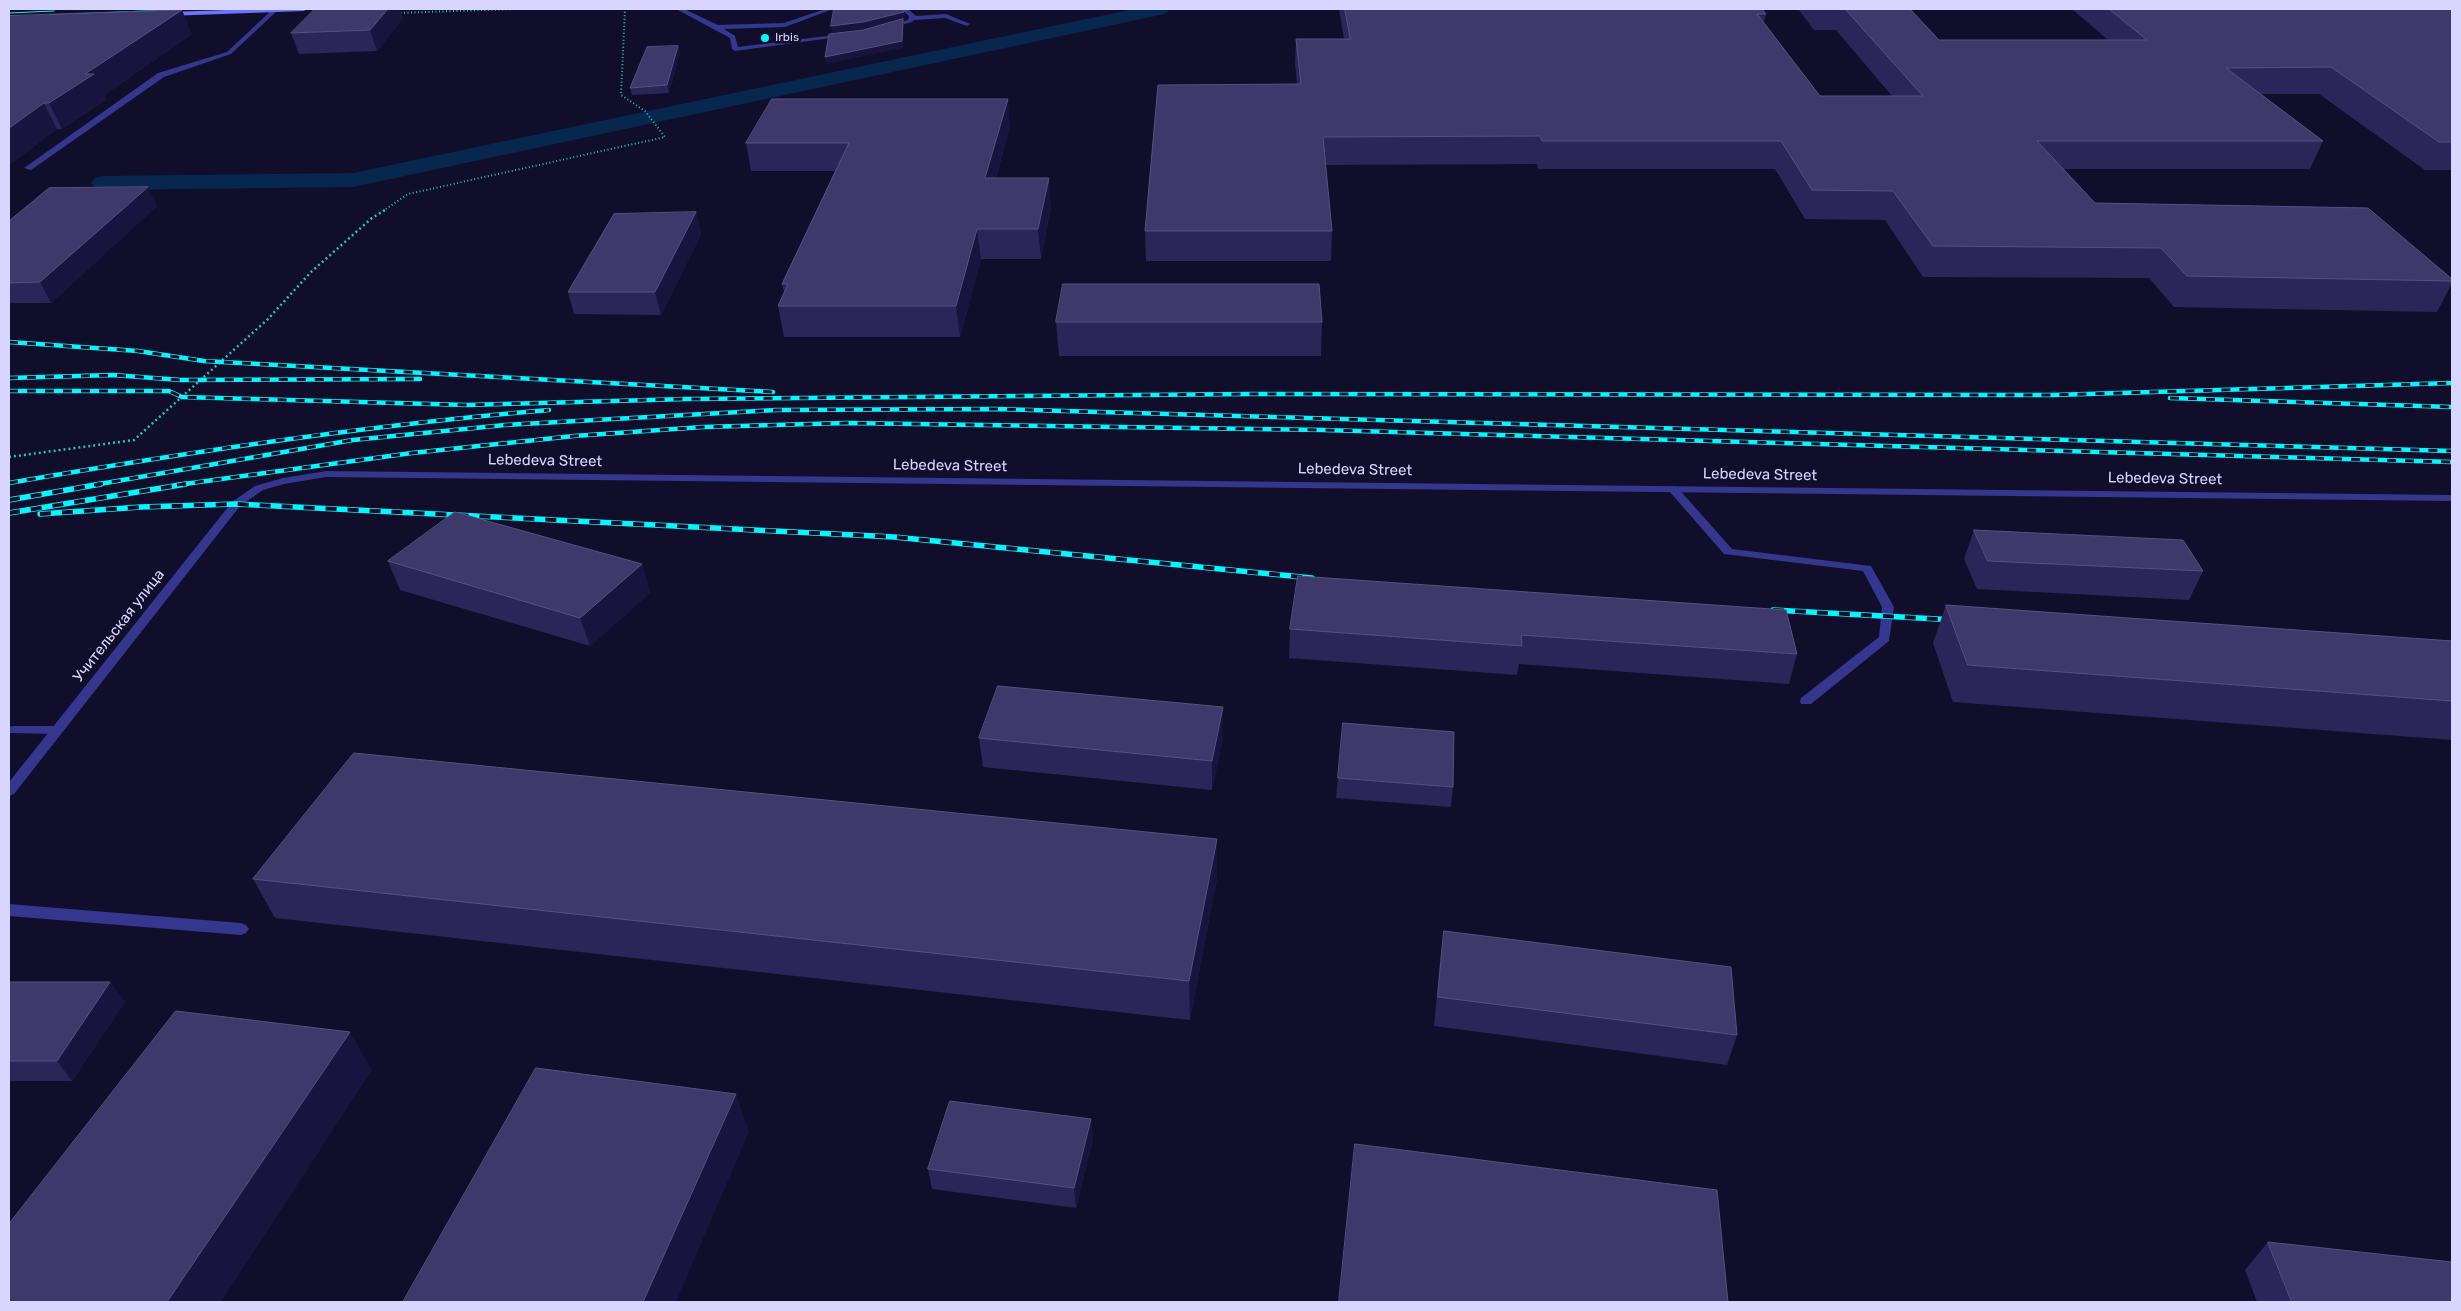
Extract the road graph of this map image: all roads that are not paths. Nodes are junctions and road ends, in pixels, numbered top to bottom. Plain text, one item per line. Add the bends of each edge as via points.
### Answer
1 (304, 9) edge
2 (679, 9) edge
3 (830, 9) edge
4 (904, 9) edge
5 (275, 10) edge
6 (157, 15) edge
7 (912, 18) junction
8 (967, 24) dead end
9 (717, 27) junction
10 (882, 29) edge
11 (847, 36) edge
12 (28, 168) dead end
13 (259, 488) joint
14 (1673, 489) junction
15 (2452, 498) edge
16 (1806, 701) dead end
17 (14, 730) dead end
18 (57, 730) junction
19 (9, 791) edge
20 (9, 910) edge
21 (241, 929) dead end

1 - 5 main road
2 - 9 street
3 - 9 street via 786,24
4 - 7 street
5 - 6 main road
5 - 12 street via 229,53 161,75
7 - 8 street via 946,16
7 - 10 street
9 - 11 street via 733,37 735,48
13 - 14 street, Lebedeva Street via 326,474
13 - 18 street, Учительская улица via 236,504
14 - 15 street, Lebedeva Street
14 - 16 street via 1728,552 1867,568 1888,607 1885,638
17 - 18 street
18 - 19 street, Учительская улица
20 - 21 street

